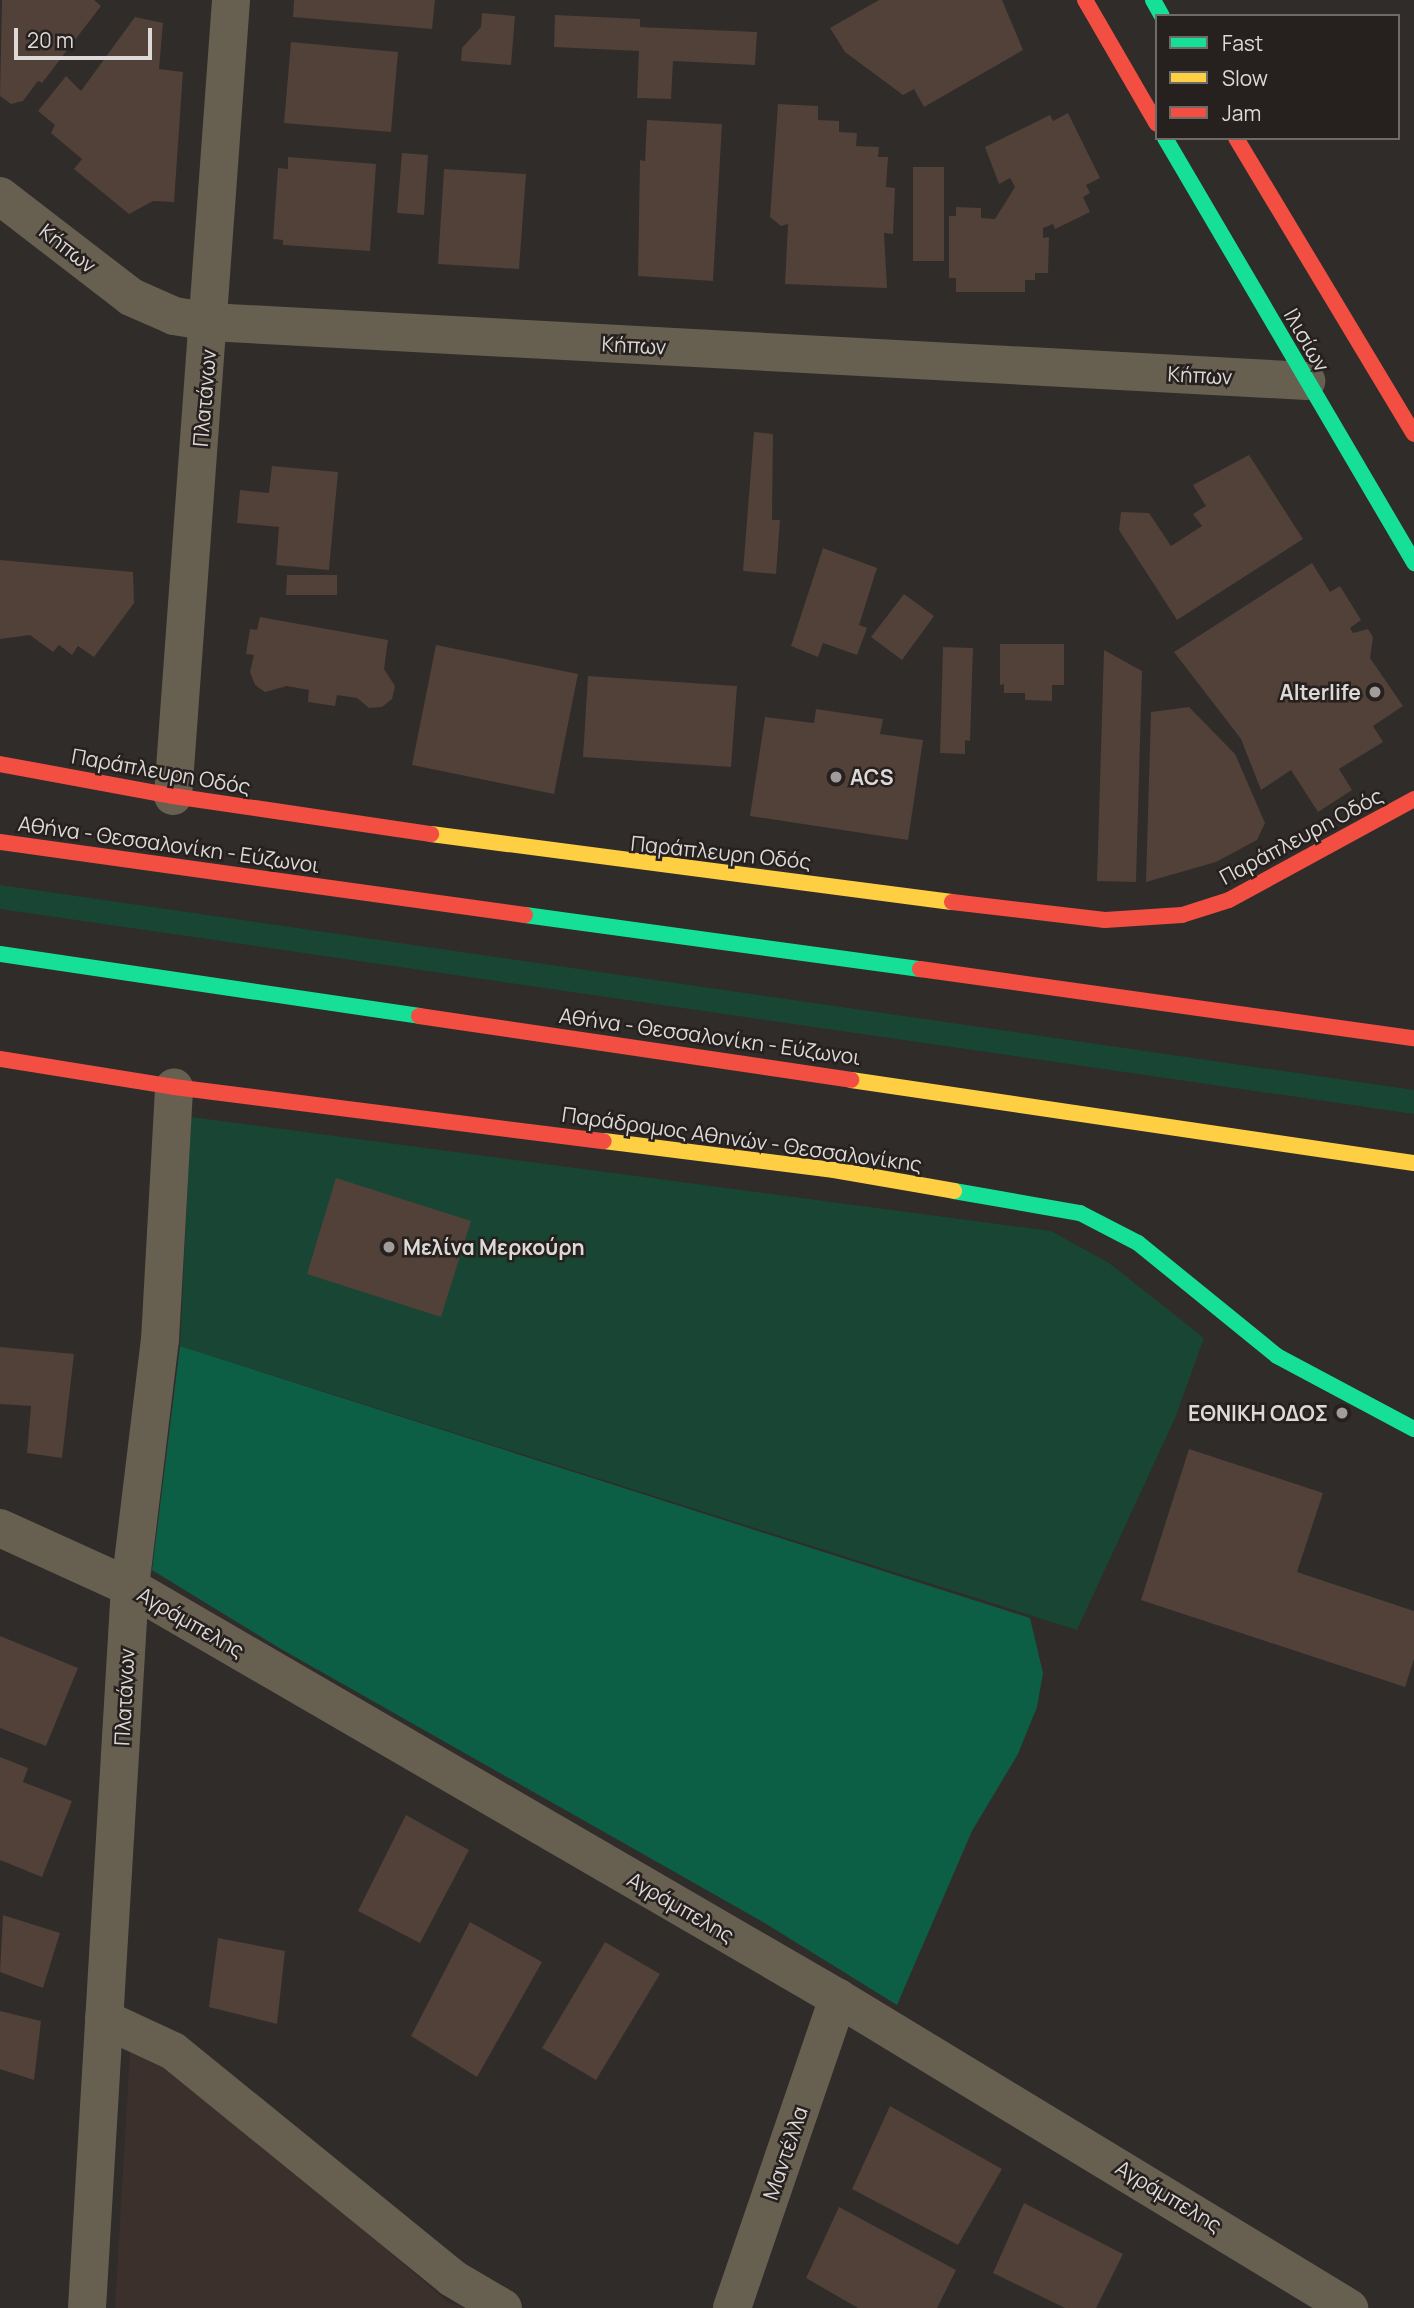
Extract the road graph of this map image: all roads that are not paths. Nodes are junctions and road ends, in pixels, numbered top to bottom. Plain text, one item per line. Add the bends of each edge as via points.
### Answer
1 (231, 0) edge
2 (1084, 0) edge
3 (1155, 121) edge
4 (1166, 140) edge
5 (1237, 140) edge
6 (0, 196) edge
7 (210, 322) junction
8 (1306, 381) junction
9 (1410, 418) edge
10 (1414, 563) edge
11 (0, 765) edge
12 (173, 796) junction
13 (1414, 799) edge
14 (0, 842) edge
15 (0, 954) edge
16 (1414, 1024) edge
17 (1378, 1032) junction
18 (1414, 1038) edge
19 (0, 1059) edge
20 (174, 1087) junction
21 (1414, 1163) edge
22 (1414, 1429) edge
23 (0, 1528) edge
24 (130, 1587) junction
25 (838, 1998) junction
26 (104, 2019) junction
27 (87, 2308) edge
28 (503, 2308) edge
29 (732, 2308) edge
30 (1349, 2308) edge

1 - 7 street, Πλατάνων
2 - 3 main road
4 - 8 main road, Ιλισίων
5 - 9 main road, Ιλισίων
6 - 7 street, Κήπων via 131,297 174,316
7 - 8 street, Κήπων
7 - 12 street, Πλατάνων
8 - 10 main road, Ιλισίων
11 - 12 main road, Παράπλευρη Οδός
12 - 13 main road, Παράπλευρη Οδός via 599,859 1105,920 1182,915 1229,900
14 - 17 main road, Αθήνα - Θεσσαλονίκη - Εύζωνοι
15 - 21 main road, Αθήνα - Θεσσαλονίκη - Εύζωνοι
16 - 17 main road
17 - 18 main road, Αθήνα - Θεσσαλονίκη - Εύζωνοι
19 - 20 main road, Παράδρομος Αθηνών - Θεσσαλονίκης
20 - 22 main road, Παράδρομος Αθηνών - Θεσσαλονίκης via 834,1170 1080,1213 1138,1243 1277,1356
20 - 24 street, Πλατάνων via 160,1340
23 - 24 street, Αγράμπελης
24 - 25 street, Αγράμπελης
24 - 26 street, Πλατάνων
25 - 29 street, Μαντέλλα
25 - 30 street, Αγράμπελης
26 - 27 street, Πλατάνων
26 - 28 street via 173,2052 452,2278

